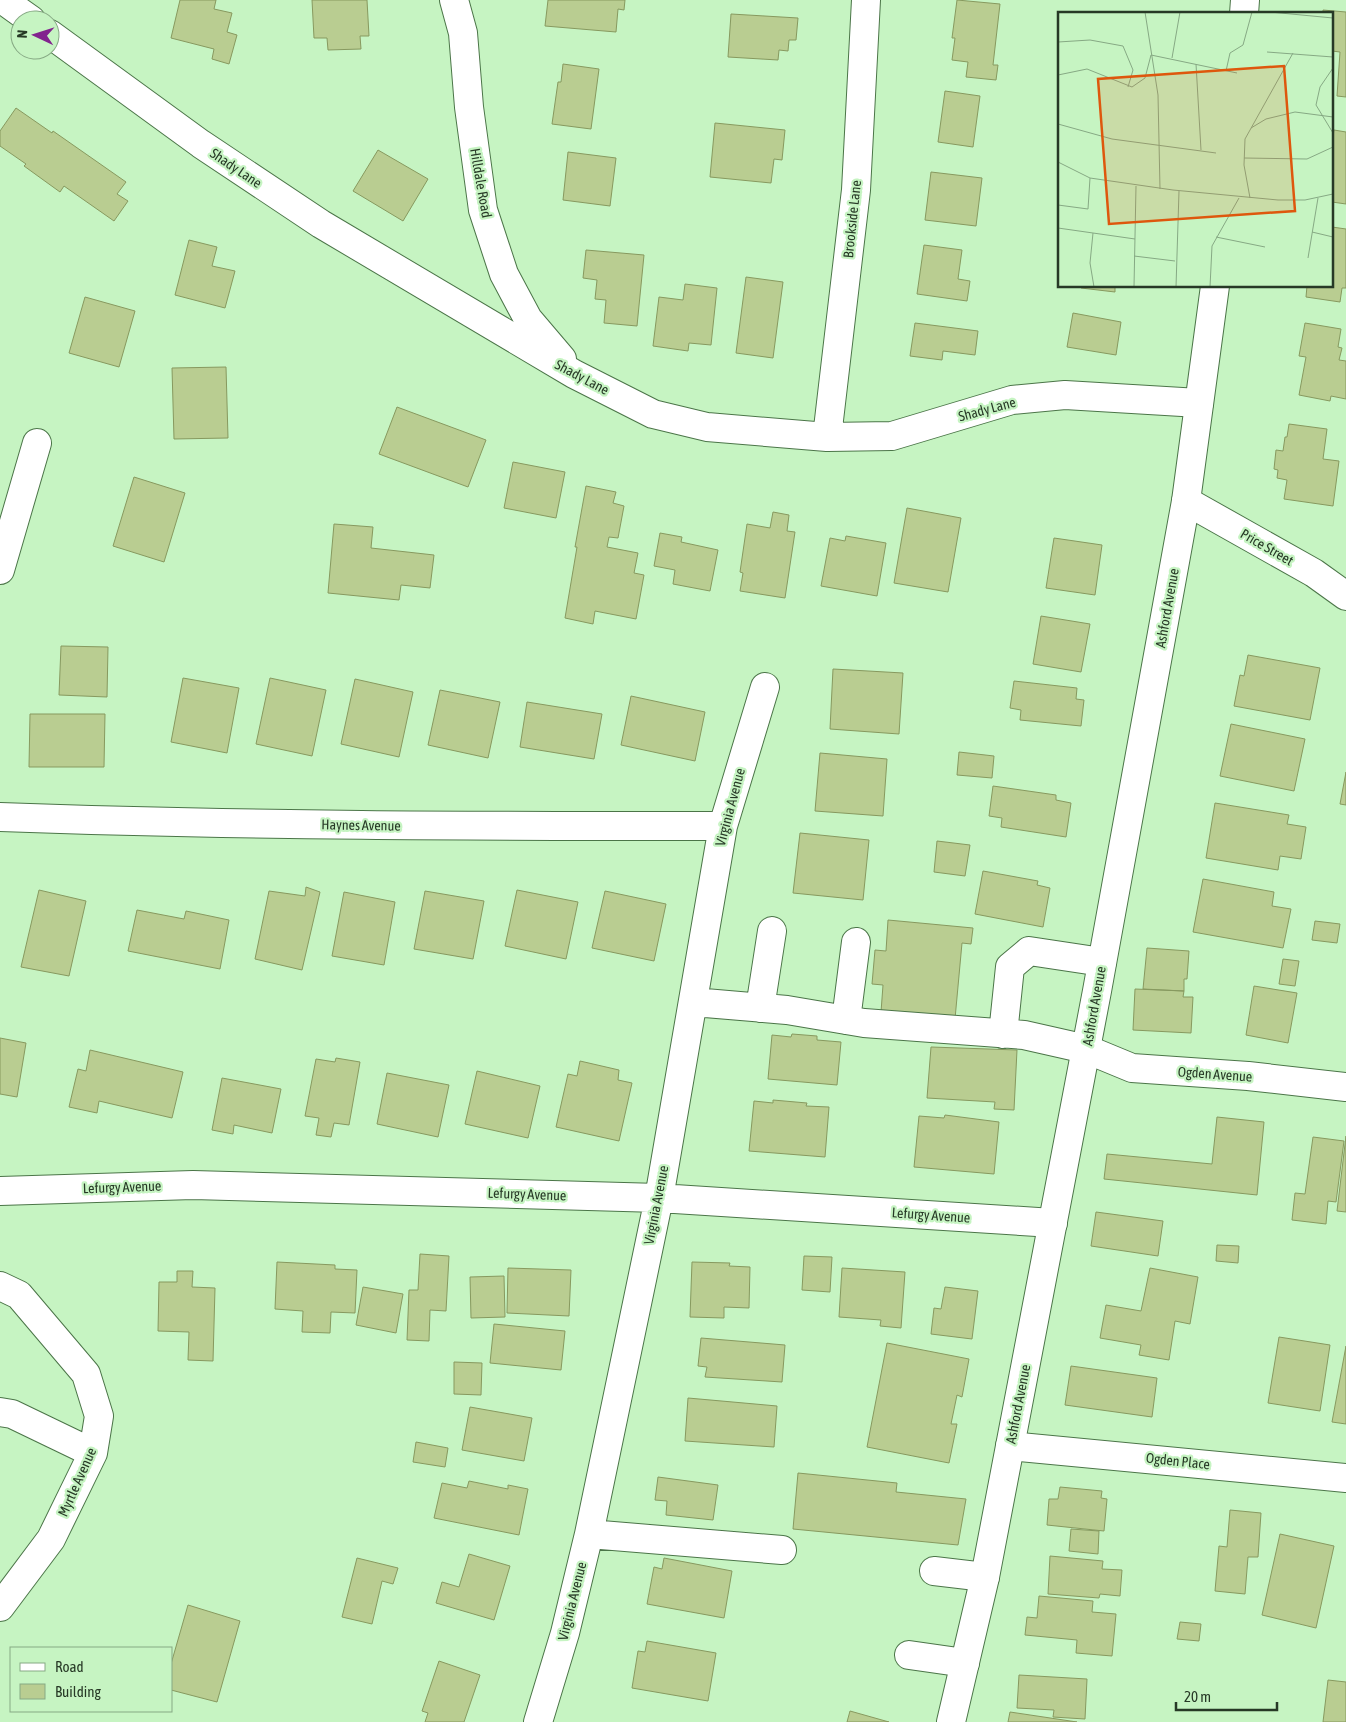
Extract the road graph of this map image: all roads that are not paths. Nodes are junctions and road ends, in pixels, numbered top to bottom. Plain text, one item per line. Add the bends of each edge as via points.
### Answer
1 (4, 0) edge
2 (454, 0) edge
3 (866, 0) edge
4 (18, 10) edge
5 (60, 41) edge
6 (1215, 288) edge
7 (574, 374) junction
8 (1199, 403) junction
9 (826, 437) junction
10 (37, 444) dead end
11 (1186, 501) junction
12 (4, 542) edge
13 (0, 570) edge
14 (1346, 596) edge
15 (765, 687) dead end
16 (0, 817) edge
17 (723, 826) junction
18 (772, 931) dead end
19 (856, 942) dead end
20 (1102, 962) junction
21 (693, 1002) junction
22 (760, 1008) junction
23 (846, 1020) junction
24 (1003, 1034) junction
25 (1086, 1049) junction
26 (1346, 1087) edge
27 (0, 1191) edge
28 (658, 1198) junction
29 (1053, 1223) junction
30 (0, 1286) edge
31 (0, 1412) edge
32 (1010, 1446) junction
33 (93, 1453) junction
34 (1346, 1478) edge
35 (589, 1534) junction
36 (782, 1550) dead end
37 (934, 1571) dead end
38 (985, 1577) junction
39 (0, 1607) edge
40 (909, 1655) dead end
41 (965, 1663) junction
42 (538, 1722) edge
43 (951, 1722) edge

1 - 4 street
2 - 7 street, Hilldale Road via 463,33 483,210 504,274 528,319
3 - 9 street, Brookside Lane via 856,190
5 - 7 street, Shady Lane via 201,144 320,224
6 - 8 street, Ashford Avenue
7 - 9 street, Shady Lane via 653,414 707,426
8 - 9 street, Shady Lane via 1065,395 1012,400 892,436
8 - 11 street, Ashford Avenue
10 - 12 street
11 - 14 street, Price Street via 1314,574
11 - 20 street, Ashford Avenue
12 - 13 street
15 - 17 street, Virginia Avenue
16 - 17 street, Haynes Avenue via 465,826
17 - 21 street, Virginia Avenue
18 - 22 street
19 - 23 street
20 - 24 street via 1029,951 1010,967
20 - 25 street, Ashford Avenue
21 - 22 street, Ogden Avenue
21 - 28 street, Virginia Avenue
22 - 23 street, Ogden Avenue
23 - 24 street, Ogden Avenue
24 - 25 street, Ogden Avenue via 1024,1035
25 - 26 street, Ogden Avenue via 1132,1068
25 - 29 street, Ashford Avenue
27 - 28 street, Lefurgy Avenue via 193,1185
28 - 29 street, Lefurgy Avenue
28 - 35 street, Virginia Avenue
29 - 32 street, Ashford Avenue
30 - 33 street, Myrtle Avenue via 20,1295 86,1374 99,1416
31 - 33 street via 12,1414
32 - 34 street, Ogden Place
32 - 38 street, Ashford Avenue
33 - 39 street, Myrtle Avenue via 51,1539
35 - 36 street
35 - 42 street, Virginia Avenue via 565,1633
37 - 38 street
38 - 41 street, Ashford Avenue
40 - 41 street
41 - 43 street, Ashford Avenue

